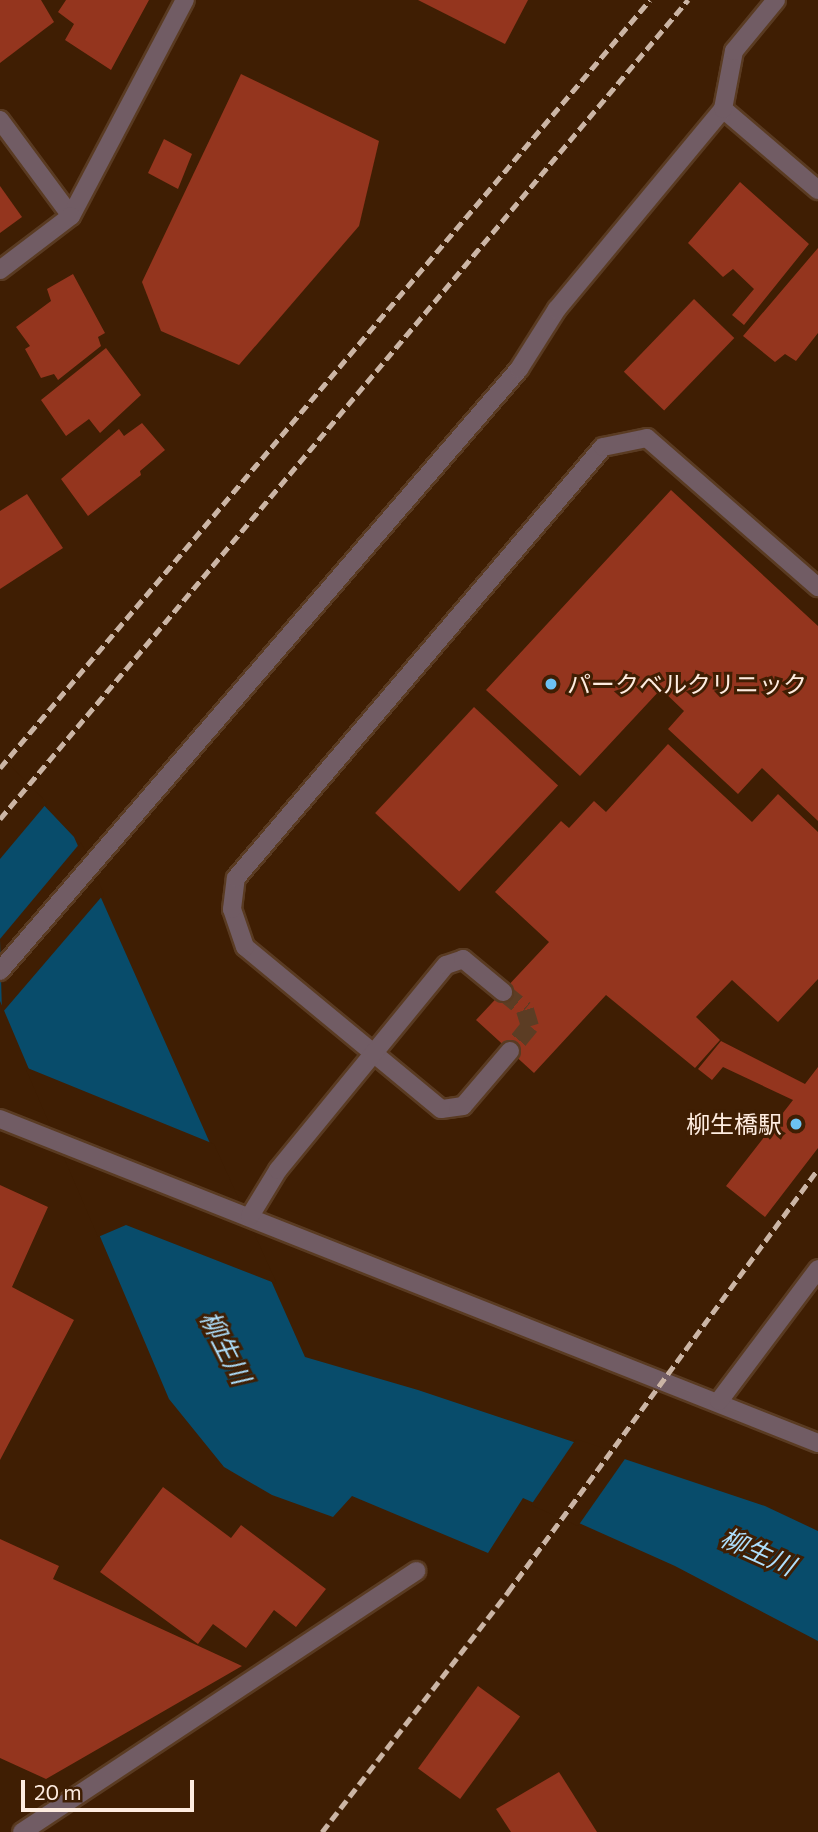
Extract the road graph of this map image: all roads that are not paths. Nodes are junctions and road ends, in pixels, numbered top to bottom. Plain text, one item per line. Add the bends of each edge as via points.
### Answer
1 (184, 0) edge
2 (776, 0) edge
3 (723, 109) junction
4 (0, 120) edge
5 (818, 190) edge
6 (71, 216) junction
7 (0, 270) edge
8 (818, 587) edge
9 (0, 971) edge
10 (503, 992) tunnel mouth
11 (510, 1051) tunnel mouth
12 (374, 1054) junction
13 (0, 1119) edge
14 (247, 1215) junction
15 (818, 1269) edge
16 (719, 1401) junction
17 (818, 1443) edge
18 (418, 1571) dead end
19 (22, 1832) edge

1 - 6 street
2 - 3 street via 734,51
3 - 5 street
3 - 9 street via 557,309 519,369
4 - 6 street
6 - 7 street
8 - 12 street via 647,438 603,447 236,878 232,909 245,947
10 - 12 street via 463,959 446,965
11 - 12 street via 463,1107 441,1109
12 - 14 street via 278,1170
13 - 14 street
14 - 16 street
15 - 16 street
16 - 17 street
18 - 19 street

